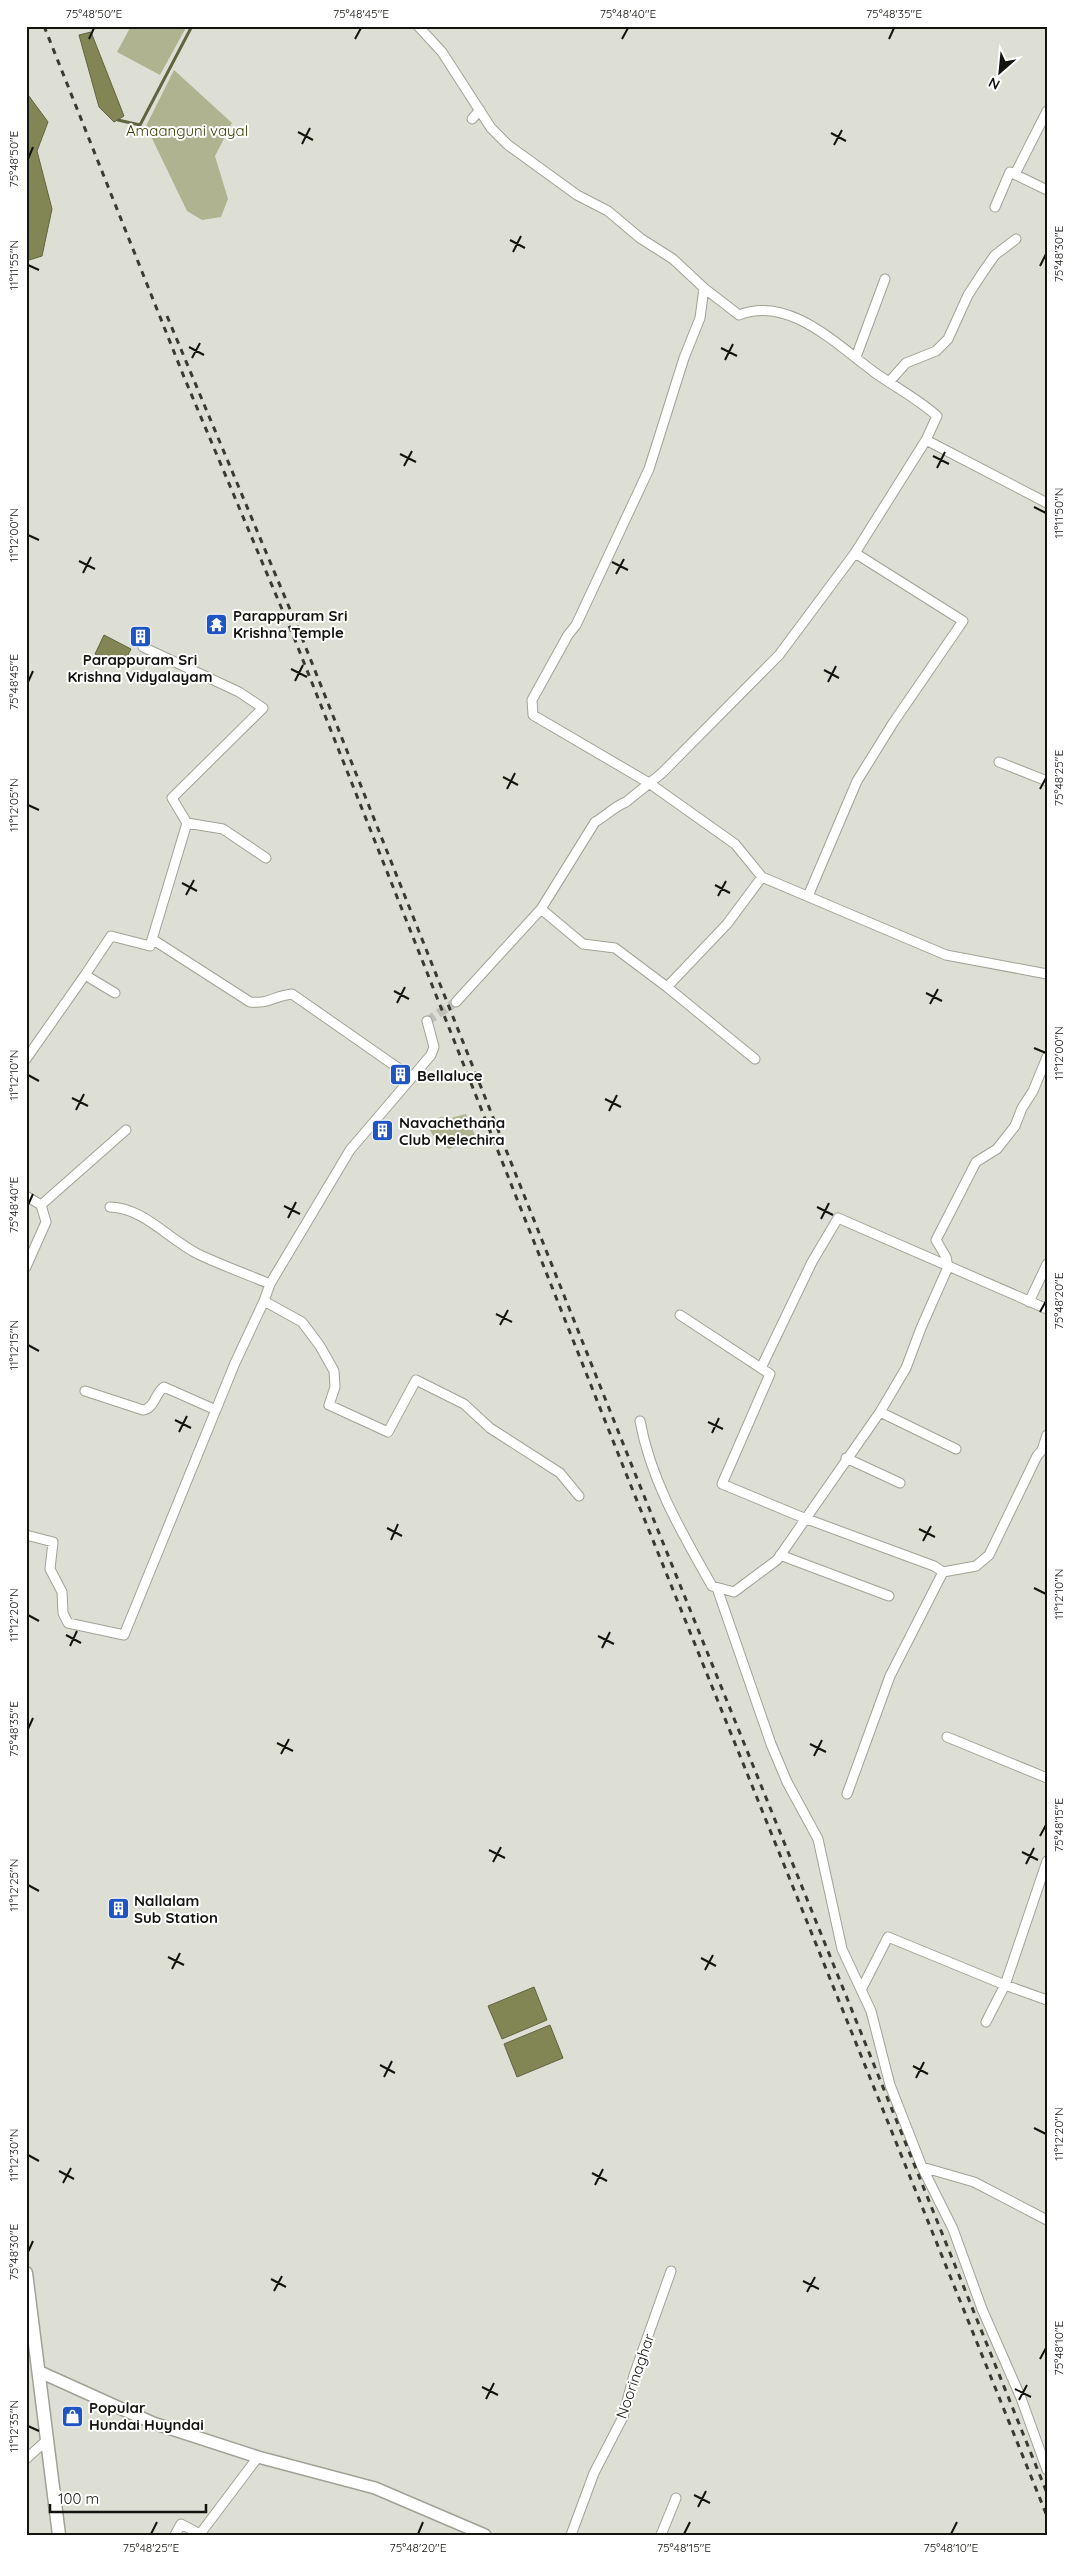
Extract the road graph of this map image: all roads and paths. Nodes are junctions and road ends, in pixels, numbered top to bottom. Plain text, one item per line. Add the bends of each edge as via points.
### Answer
1 (418, 26) edge
2 (480, 110) junction
3 (1047, 112) edge
4 (472, 119) dead end
5 (1015, 174) junction
6 (1047, 190) edge
7 (995, 207) dead end
8 (1016, 239) dead end
9 (885, 279) dead end
10 (704, 288) junction
11 (856, 357) junction
12 (890, 382) junction
13 (926, 440) junction
14 (1047, 503) edge
15 (855, 554) junction
16 (143, 647) dead end
17 (999, 762) dead end
18 (1046, 780) edge
19 (649, 784) junction
20 (187, 823) junction
21 (266, 858) dead end
22 (762, 877) junction
23 (808, 896) junction
24 (541, 908) junction
25 (152, 939) junction
26 (1047, 974) edge
27 (85, 975) junction
28 (667, 987) junction
29 (115, 993) dead end
30 (456, 1002) tunnel mouth
31 (427, 1021) dead end
32 (1047, 1057) edge
33 (26, 1059) edge
34 (755, 1059) dead end
35 (412, 1077) junction
36 (126, 1130) dead end
37 (26, 1196) edge
38 (41, 1205) junction
39 (110, 1207) dead end
40 (1047, 1264) edge
41 (26, 1267) edge
42 (948, 1267) junction
43 (270, 1284) junction
44 (264, 1301) junction
45 (1029, 1302) junction
46 (1047, 1309) edge
47 (680, 1315) dead end
48 (761, 1368) junction
49 (85, 1391) dead end
50 (216, 1410) junction
51 (880, 1412) junction
52 (640, 1421) dead end
53 (1047, 1435) edge
54 (956, 1449) dead end
55 (1044, 1451) edge
56 (846, 1458) junction
57 (900, 1482) dead end
58 (579, 1496) dead end
59 (804, 1518) junction
60 (26, 1535) edge
61 (780, 1555) junction
62 (943, 1572) junction
63 (717, 1588) junction
64 (889, 1596) dead end
65 (947, 1737) dead end
66 (1047, 1778) edge
67 (847, 1794) dead end
68 (1047, 1861) edge
69 (1005, 1985) junction
70 (861, 1990) junction
71 (1047, 2000) edge
72 (986, 2022) dead end
73 (922, 2167) junction
74 (1047, 2220) edge
75 (671, 2270) dead end
76 (26, 2274) edge
77 (40, 2372) junction
78 (48, 2440) junction
79 (258, 2456) junction
80 (26, 2459) edge
81 (1047, 2470) edge
82 (676, 2498) dead end
83 (59, 2535) edge
84 (175, 2535) edge
85 (485, 2535) edge
86 (571, 2535) edge
87 (661, 2535) edge

1 - 2 street via 442,52
2 - 4 street
2 - 10 street via 491,128 508,145 577,195 608,211 640,238 673,259
3 - 5 street
5 - 6 street
5 - 7 street via 1010,172
8 - 12 street via 995,255 968,296 948,339 936,351 906,363
9 - 11 street
10 - 11 street via 739,315 770,310 790,316 826,335
10 - 19 street via 700,318 649,469 576,625 532,700 533,715
11 - 12 street
12 - 13 street via 937,416
13 - 14 street
13 - 15 street
15 - 19 street via 779,655
15 - 23 street via 963,621 857,781
16 - 20 street via 238,692 263,708 172,798
17 - 18 street
19 - 22 street via 735,844
19 - 24 street via 595,822
20 - 21 street via 224,829
20 - 25 street
22 - 23 street
22 - 28 street via 727,924
23 - 26 street via 946,955
24 - 28 street via 583,944 615,948
24 - 30 street
25 - 27 street via 150,946 111,936
25 - 35 street via 250,1002 266,1003 278,996 292,994
27 - 29 street
27 - 33 street
28 - 34 street
31 - 35 street via 434,1047
32 - 42 street via 1016,1126 997,1149 976,1162 936,1240
35 - 43 street via 343,1161
36 - 38 street
37 - 38 street
38 - 41 street via 46,1222
39 - 43 street via 124,1207 198,1254
40 - 45 street
42 - 45 street
42 - 48 street via 838,1218 812,1262
42 - 51 street via 906,1368
43 - 44 street
44 - 50 street
44 - 58 street via 302,1322 320,1346 334,1371 335,1387 329,1405 388,1432 416,1380 464,1404 490,1428 560,1473
45 - 46 street
47 - 48 street
48 - 59 street via 770,1374 722,1484
49 - 50 street via 143,1410 148,1409 164,1388
50 - 60 street via 124,1635 68,1623 63,1613 62,1592 50,1569 53,1542
51 - 54 street
51 - 56 street
52 - 63 street via 659,1486 712,1586
53 - 55 street
55 - 62 street via 1037,1456 989,1554 976,1566
56 - 57 street
56 - 59 street
59 - 61 street
59 - 62 street
61 - 63 street via 734,1592
61 - 64 street
62 - 67 street via 890,1676
63 - 70 street via 786,1782 818,1839 842,1948
65 - 66 street
68 - 69 street
69 - 70 street via 888,1937
69 - 71 street
69 - 72 street
70 - 73 street via 871,2011 890,2084
73 - 74 street via 974,2182
73 - 81 street via 953,2229
75 - 86 street, Noorinaghar via 634,2375 623,2417 606,2445
76 - 77 main road
77 - 78 main road
77 - 79 street via 153,2423
78 - 80 street
78 - 83 main road
79 - 84 street via 200,2534 181,2524
79 - 85 street via 375,2488
82 - 87 street

